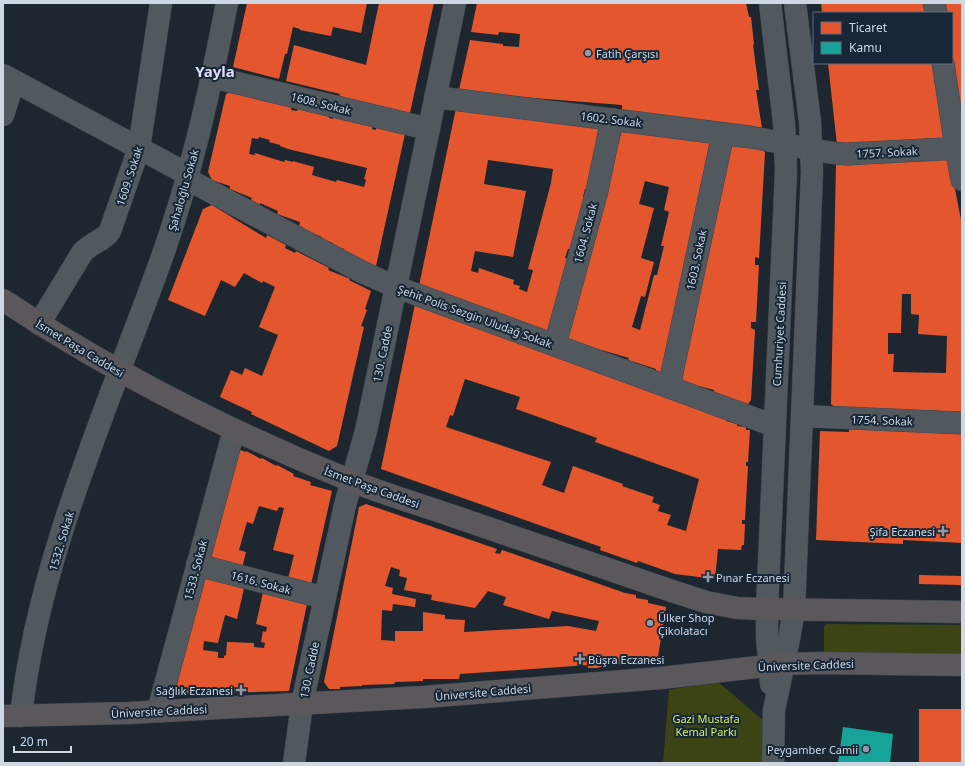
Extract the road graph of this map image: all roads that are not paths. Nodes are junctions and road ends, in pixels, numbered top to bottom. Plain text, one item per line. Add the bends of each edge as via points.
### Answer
1 (161, 3) edge
2 (227, 3) edge
3 (455, 3) edge
4 (770, 3) edge
5 (795, 3) edge
6 (943, 64) edge
7 (212, 77) junction
8 (9, 78) edge
9 (435, 97) junction
10 (3, 115) edge
11 (612, 119) junction
12 (429, 129) junction
13 (724, 134) junction
14 (786, 144) junction
15 (139, 148) junction
16 (959, 148) edge
17 (812, 150) junction
18 (188, 177) junction
19 (962, 180) edge
20 (396, 287) junction
21 (3, 300) edge
22 (39, 324) junction
23 (555, 345) junction
24 (118, 371) junction
25 (670, 387) junction
26 (802, 416) junction
27 (962, 423) edge
28 (775, 426) junction
29 (234, 430) junction
30 (351, 481) junction
31 (197, 565) junction
32 (325, 598) junction
33 (766, 610) junction
34 (794, 610) junction
35 (962, 612) edge
36 (777, 665) junction
37 (962, 665) edge
38 (302, 704) junction
39 (158, 711) junction
40 (12, 716) edge
41 (294, 763) edge
42 (773, 763) edge

1 - 15 street, 1609. Sokak
2 - 7 street, Şahaloğlu Sokak
3 - 9 street, 130. Cadde
4 - 14 street, Cumhuriyet Caddesi
5 - 17 street
6 - 16 street
7 - 12 street, 1608. Sokak
7 - 18 street, Şahaloğlu Sokak
8 - 10 street
8 - 15 street, Şehit Polis Sezgin Uludağ Sokak
9 - 11 street, 1602. Sokak
9 - 12 street, 130. Cadde
11 - 13 street, 1602. Sokak
11 - 23 street, 1604. Sokak via 596,191
12 - 20 street, 130. Cadde
13 - 14 street, 1602. Sokak
13 - 25 street, 1603. Sokak
14 - 17 street, 1757. Sokak
14 - 28 street, Cumhuriyet Caddesi
15 - 18 street, Şehit Polis Sezgin Uludağ Sokak
15 - 22 street, 1609. Sokak via 110,231 82,253
16 - 17 street, 1757. Sokak via 846,154
16 - 19 street
17 - 26 street
18 - 20 street, Şehit Polis Sezgin Uludağ Sokak via 362,272
18 - 24 street, Şahaloğlu Sokak via 161,260
20 - 23 street, Şehit Polis Sezgin Uludağ Sokak
20 - 30 street, 130. Cadde via 366,431
21 - 22 main road, İsmet Paşa Caddesi
22 - 24 main road, İsmet Paşa Caddesi
23 - 25 street, Şehit Polis Sezgin Uludağ Sokak
24 - 29 main road, İsmet Paşa Caddesi
24 - 40 street, 1532. Sokak via 65,522 33,640 24,687
25 - 28 street, Şehit Polis Sezgin Uludağ Sokak
26 - 27 street, 1754. Sokak
26 - 34 street
28 - 33 street, Cumhuriyet Caddesi
29 - 30 main road, İsmet Paşa Caddesi
29 - 31 street, 1533. Sokak
30 - 32 street, 130. Cadde
30 - 33 main road, İsmet Paşa Caddesi via 699,600 737,608
31 - 32 street, 1616. Sokak
31 - 39 street, 1533. Sokak
32 - 38 street, 130. Cadde
33 - 34 main road
33 - 36 street, Cumhuriyet Caddesi
34 - 35 main road
34 - 36 street
36 - 37 main road, Üniversite Caddesi
36 - 38 main road, Üniversite Caddesi via 661,678 445,696
36 - 42 street
38 - 39 main road, Üniversite Caddesi
38 - 41 street, 130. Cadde
39 - 40 main road, Üniversite Caddesi

